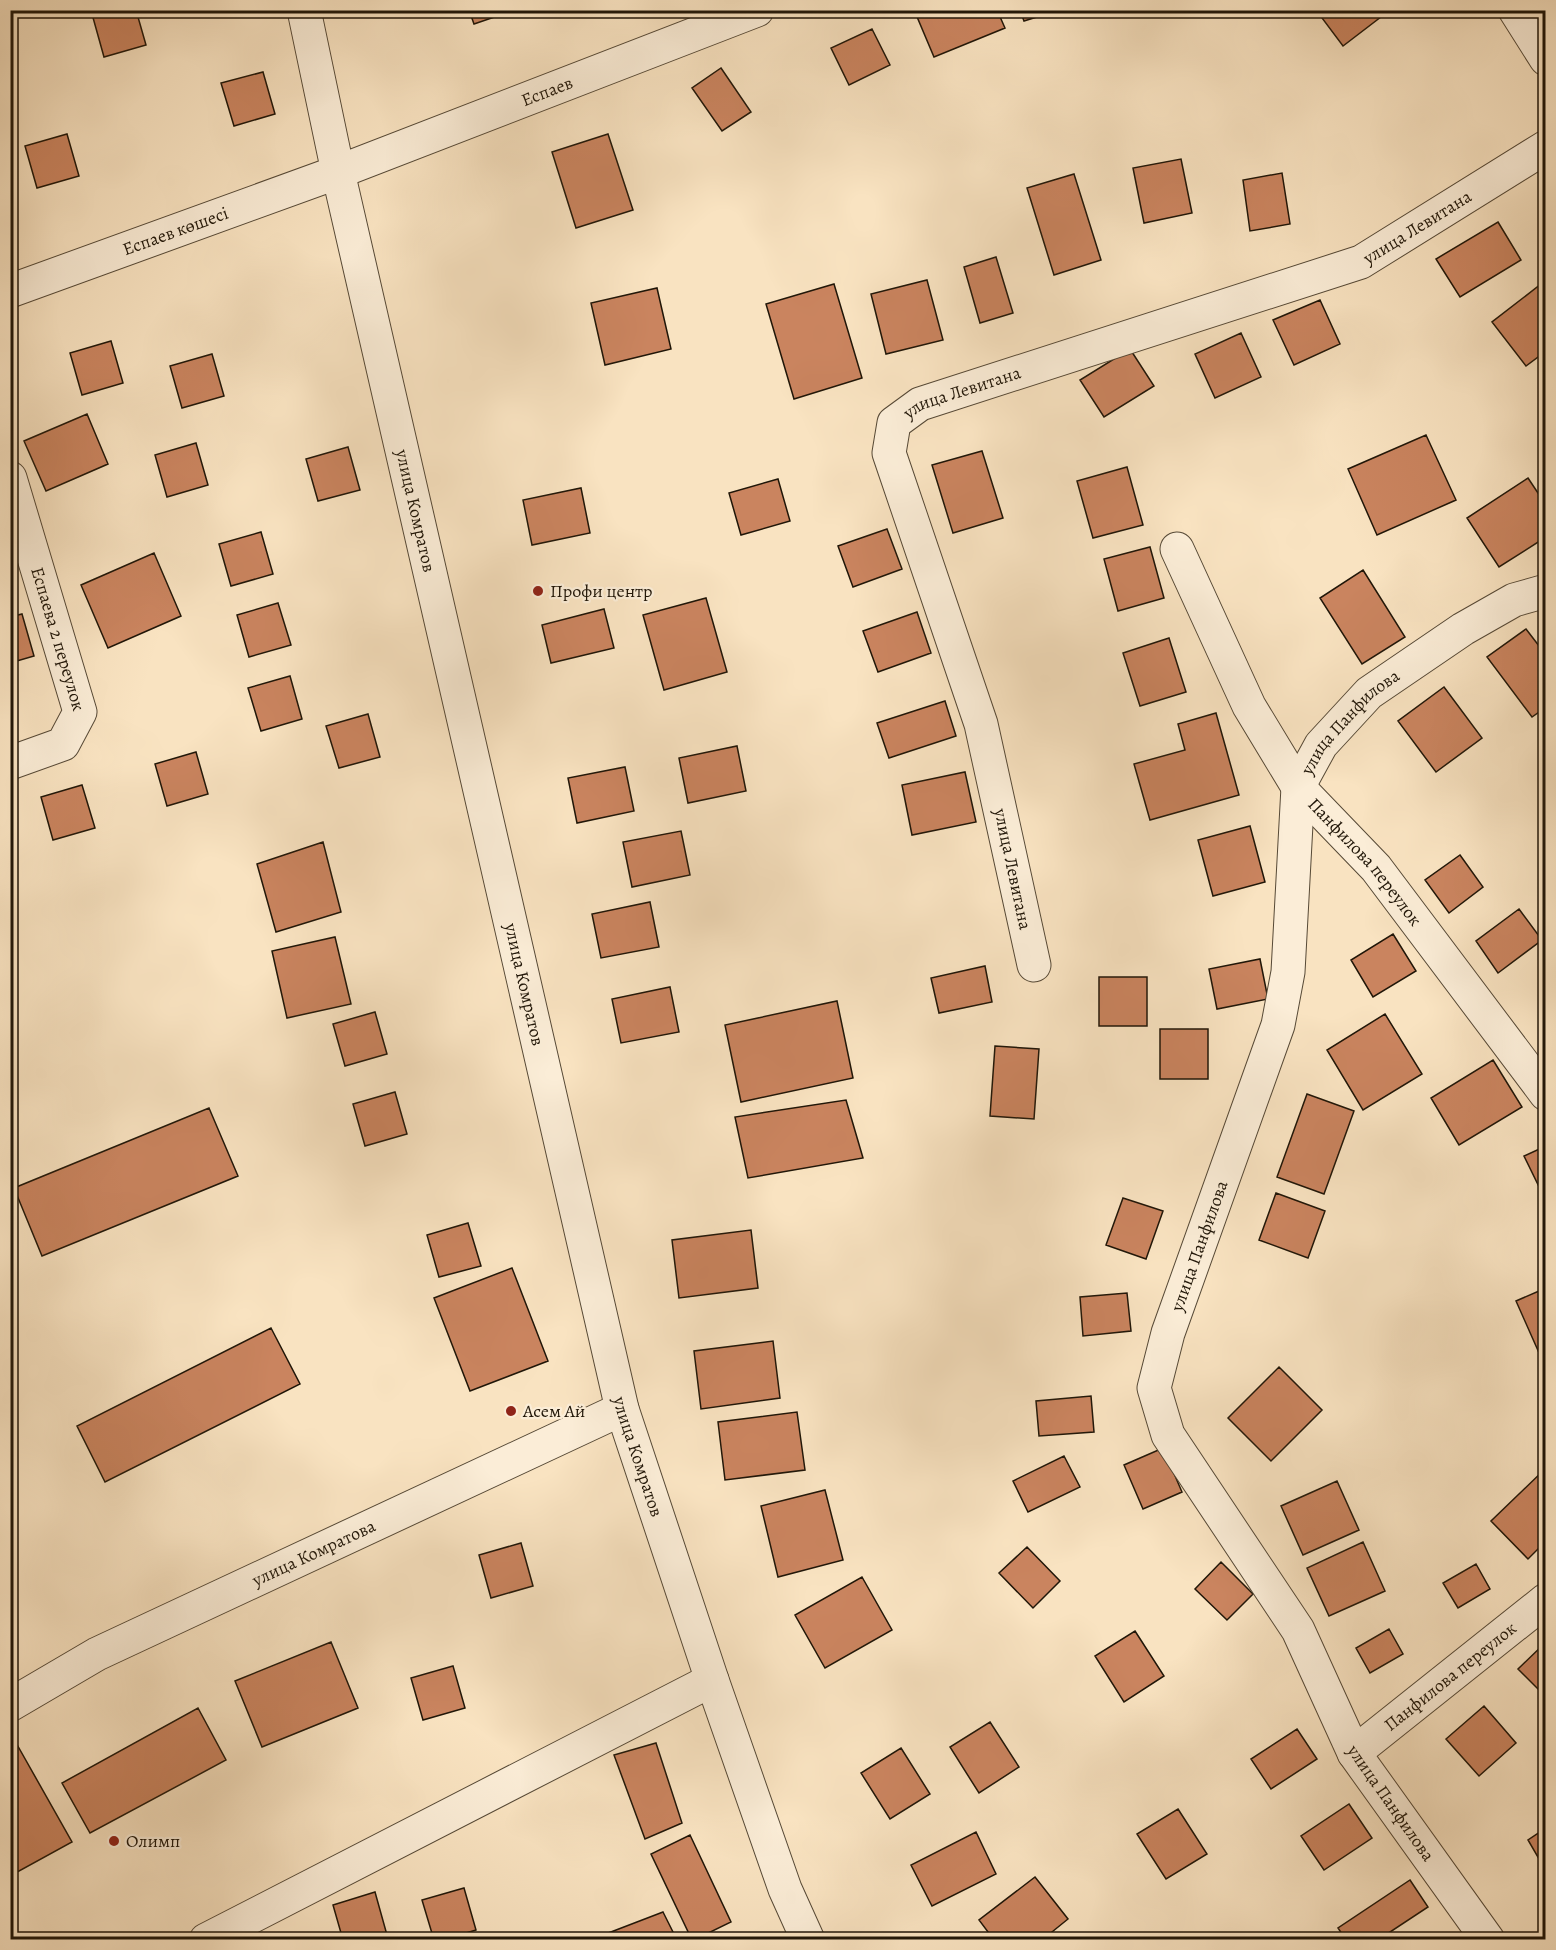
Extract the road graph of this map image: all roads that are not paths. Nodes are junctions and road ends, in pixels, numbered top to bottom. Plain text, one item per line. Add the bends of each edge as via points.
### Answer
1 (304, 10) edge
2 (757, 10) edge
3 (1515, 10) edge
4 (1545, 59) edge
5 (1545, 147) edge
6 (338, 172) junction
7 (10, 291) edge
8 (10, 478) edge
9 (1177, 549) dead end
10 (1545, 591) edge
11 (10, 763) edge
12 (1298, 787) junction
13 (1034, 965) dead end
14 (1545, 1094) edge
15 (622, 1409) junction
16 (1545, 1600) edge
17 (712, 1680) junction
18 (10, 1705) edge
19 (1354, 1753) junction
20 (206, 1940) edge
21 (808, 1940) edge
22 (1488, 1940) edge

1 - 6 street, улица Комратов
2 - 6 street, Еспаев
3 - 4 street
5 - 13 street, улица Левитана via 1361,262 920,404 894,423 889,453 981,724
6 - 7 street, Еспаев көшесі
6 - 15 street, улица Комратов
8 - 11 street, Еспаева 2 переулок via 80,712 63,744
9 - 12 street, Панфилова переулок via 1249,706
10 - 12 street, улица Панфилова via 1514,600 1463,629 1370,693 1321,745
12 - 14 street, Панфилова переулок via 1376,868
12 - 19 street, улица Панфилова via 1288,972 1278,1025 1168,1333 1154,1388 1168,1435 1298,1630
15 - 17 street, улица Комратов
15 - 18 street, улица Комратова via 97,1654
16 - 19 street, Панфилова переулок
17 - 20 street
17 - 21 street, улица Комратов via 785,1889
19 - 22 street, улица Панфилова

